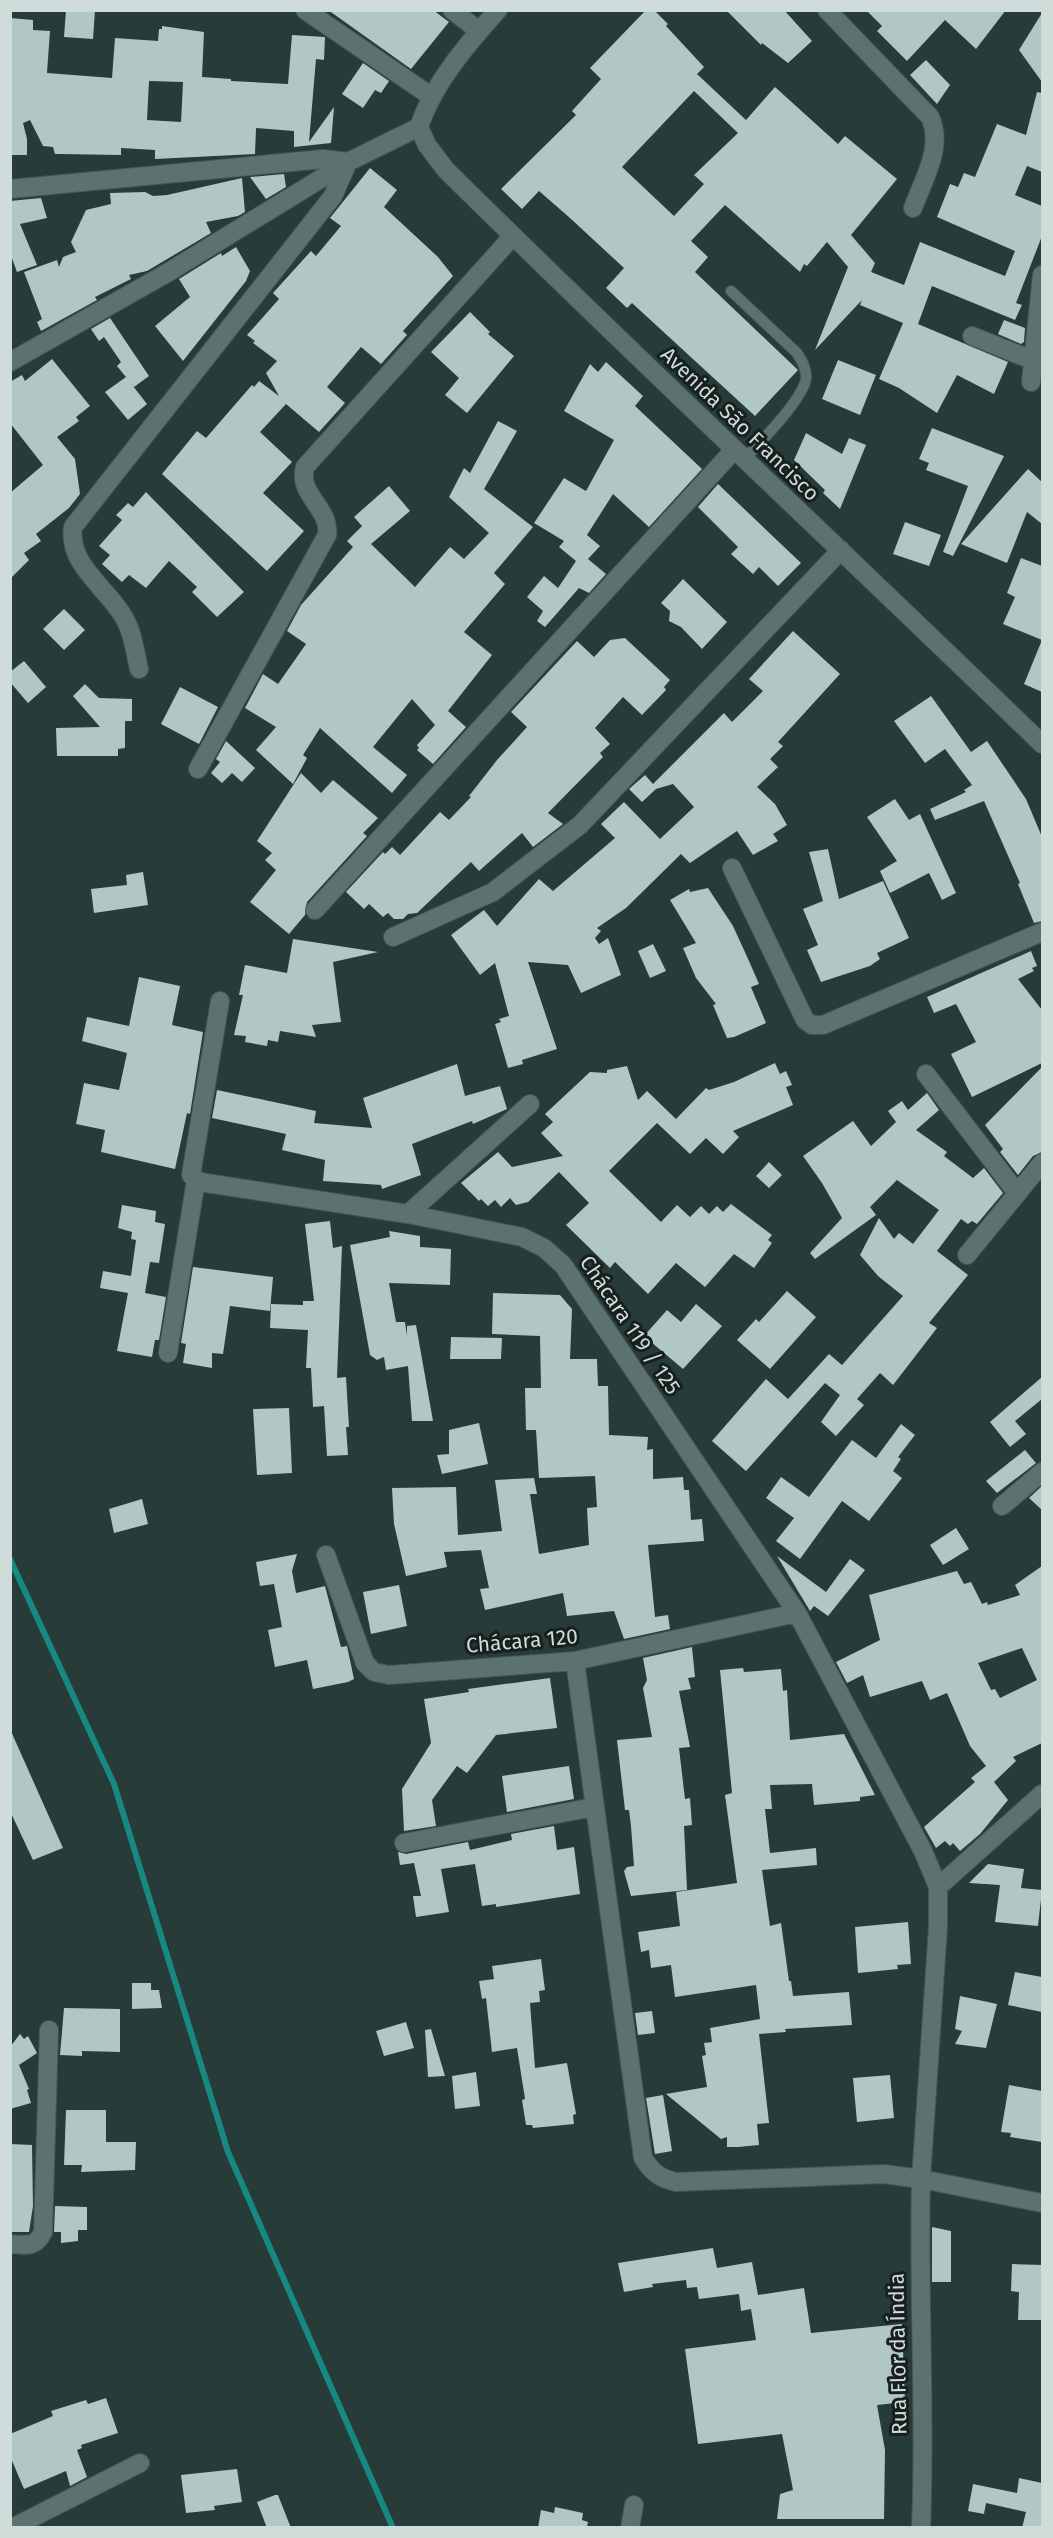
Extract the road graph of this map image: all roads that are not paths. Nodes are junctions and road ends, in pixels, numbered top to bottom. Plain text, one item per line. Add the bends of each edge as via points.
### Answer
1 (304, 10) edge
2 (452, 10) edge
3 (498, 10) edge
4 (827, 10) edge
5 (479, 31) junction
6 (432, 97) junction
7 (419, 127) junction
8 (348, 162) junction
9 (10, 189) edge
10 (913, 208) dead end
11 (513, 236) junction
12 (1042, 279) edge
13 (731, 291) dead end
14 (972, 336) dead end
15 (1032, 360) junction
16 (10, 362) edge
17 (1031, 382) dead end
18 (738, 456) junction
19 (841, 550) junction
20 (139, 669) dead end
21 (1042, 744) edge
22 (198, 769) dead end
23 (732, 868) dead end
24 (315, 910) dead end
25 (1042, 932) edge
26 (393, 937) dead end
27 (220, 1001) dead end
28 (926, 1074) dead end
29 (530, 1104) dead end
30 (1042, 1163) edge
31 (193, 1177) junction
32 (1017, 1193) junction
33 (408, 1214) junction
34 (967, 1255) dead end
35 (168, 1353) dead end
36 (1042, 1472) edge
37 (1002, 1506) dead end
38 (326, 1556) dead end
39 (797, 1613) junction
40 (575, 1660) junction
41 (1042, 1794) edge
42 (594, 1807) junction
43 (404, 1843) dead end
44 (938, 1887) junction
45 (49, 2030) dead end
46 (921, 2180) junction
47 (1042, 2204) edge
48 (10, 2244) edge
49 (140, 2463) dead end
50 (634, 2505) dead end
51 (12, 2528) edge
52 (630, 2528) edge
53 (921, 2528) edge

1 - 6 street
2 - 5 street
3 - 5 street
4 - 10 street via 930,117 936,129 937,142
5 - 6 street
6 - 7 street
7 - 8 street
7 - 11 street, Avenida São Francisco via 446,170
8 - 9 street via 322,159
8 - 16 street via 167,273
8 - 20 street via 333,196 74,527 75,556 129,627
11 - 18 street, Avenida São Francisco
11 - 22 street via 305,467 304,488 327,522 327,535
12 - 15 street
13 - 18 lane via 797,352 805,365 806,378 793,402
14 - 15 street
15 - 17 street
18 - 19 street, Avenida São Francisco
18 - 24 street
19 - 21 street, Avenida São Francisco
19 - 26 street via 580,825 493,892
23 - 25 street via 805,1020 812,1025 823,1024
27 - 31 street
28 - 32 street
29 - 33 street
30 - 32 street
31 - 33 street, Chácara 119 / 125
31 - 35 street
32 - 34 street
33 - 39 street, Chácara 119 / 125 via 522,1237 563,1265
36 - 37 street
38 - 40 street, Chácara 120 via 365,1663 374,1672 389,1675
39 - 40 street, Chácara 120
39 - 44 street, Chácara 119 / 125 via 923,1851
40 - 42 street
41 - 44 street
42 - 43 street
42 - 46 street via 643,2158 652,2172 676,2182 884,2174
44 - 46 street, Rua Flor da Índia
45 - 48 street via 43,2232 39,2241 30,2246
46 - 47 street
46 - 53 street, Rua Flor da Índia
49 - 51 street
50 - 52 street

